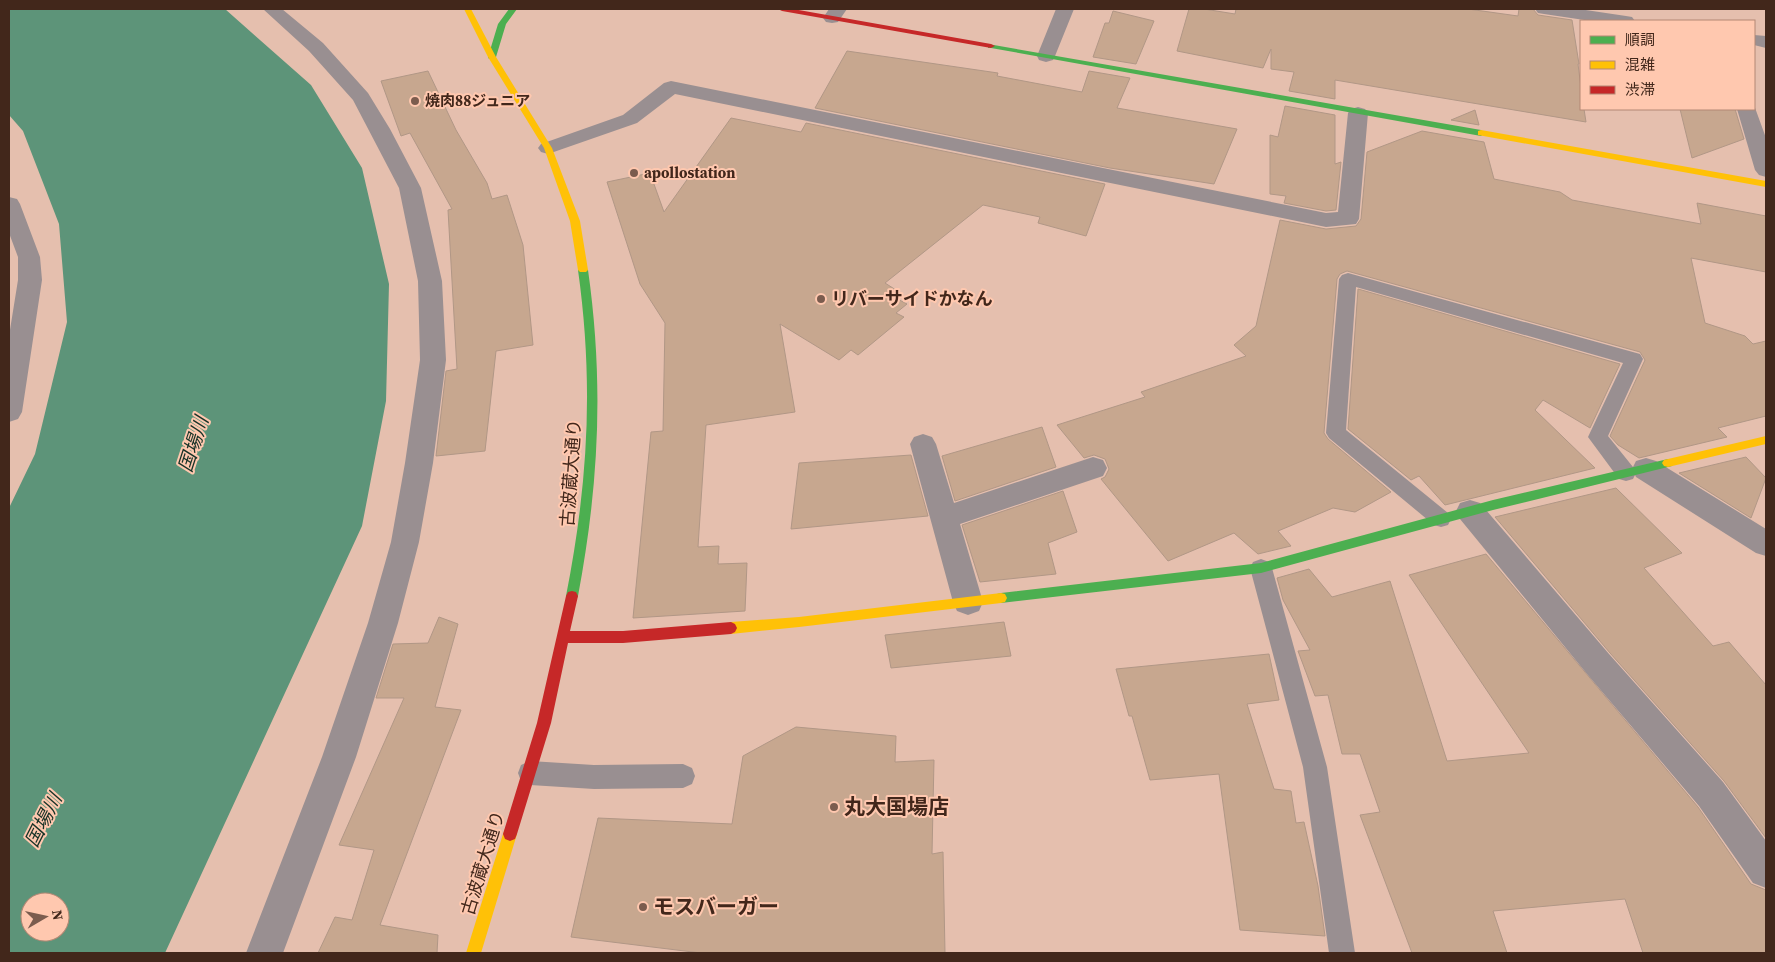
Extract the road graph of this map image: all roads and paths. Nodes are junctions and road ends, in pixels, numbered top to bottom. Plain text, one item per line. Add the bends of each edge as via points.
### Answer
1 (272, 9) edge
2 (467, 9) edge
3 (513, 9) edge
4 (782, 9) edge
5 (1065, 9) edge
6 (1544, 9) edge
7 (835, 14) edge
8 (1619, 20) edge
9 (1046, 56) junction
10 (492, 57) junction
11 (1748, 110) edge
12 (1358, 112) junction
13 (548, 148) junction
14 (1766, 170) edge
15 (1766, 184) edge
16 (9, 204) edge
17 (9, 412) edge
18 (1766, 440) edge
19 (923, 444) dead end
20 (1093, 468) dead end
21 (1636, 471) junction
22 (1455, 516) junction
23 (944, 518) junction
24 (1766, 544) edge
25 (1260, 568) junction
26 (968, 602) junction
27 (564, 637) junction
28 (530, 773) junction
29 (683, 776) dead end
30 (1766, 870) edge
31 (265, 953) edge
32 (473, 953) edge
33 (1342, 953) edge

1 - 31 street via 316,47 361,97 410,188 430,281 433,360 405,542 383,623 340,757
2 - 10 main road, 古波蔵大通り
3 - 10 main road via 499,32
4 - 7 main road
5 - 9 street
6 - 8 street
7 - 9 main road
9 - 12 main road
10 - 13 main road, 古波蔵大通り
11 - 14 street
12 - 13 street via 1348,219 1316,218 671,87 630,119
12 - 15 main road
13 - 27 main road, 古波蔵大通り via 575,221 590,313 593,383 593,452 582,550
16 - 17 street via 29,257 30,280
18 - 21 main road
19 - 23 street
20 - 23 street
21 - 22 main road
21 - 22 lane via 1598,438 1634,358 1348,279 1336,433
21 - 24 street
22 - 25 main road
22 - 30 street via 1598,664 1712,794
23 - 26 street
25 - 26 main road
25 - 33 lane via 1315,768
26 - 27 main road via 799,622 623,637
27 - 28 main road, 古波蔵大通り
28 - 29 lane via 594,777
28 - 32 main road, 古波蔵大通り

